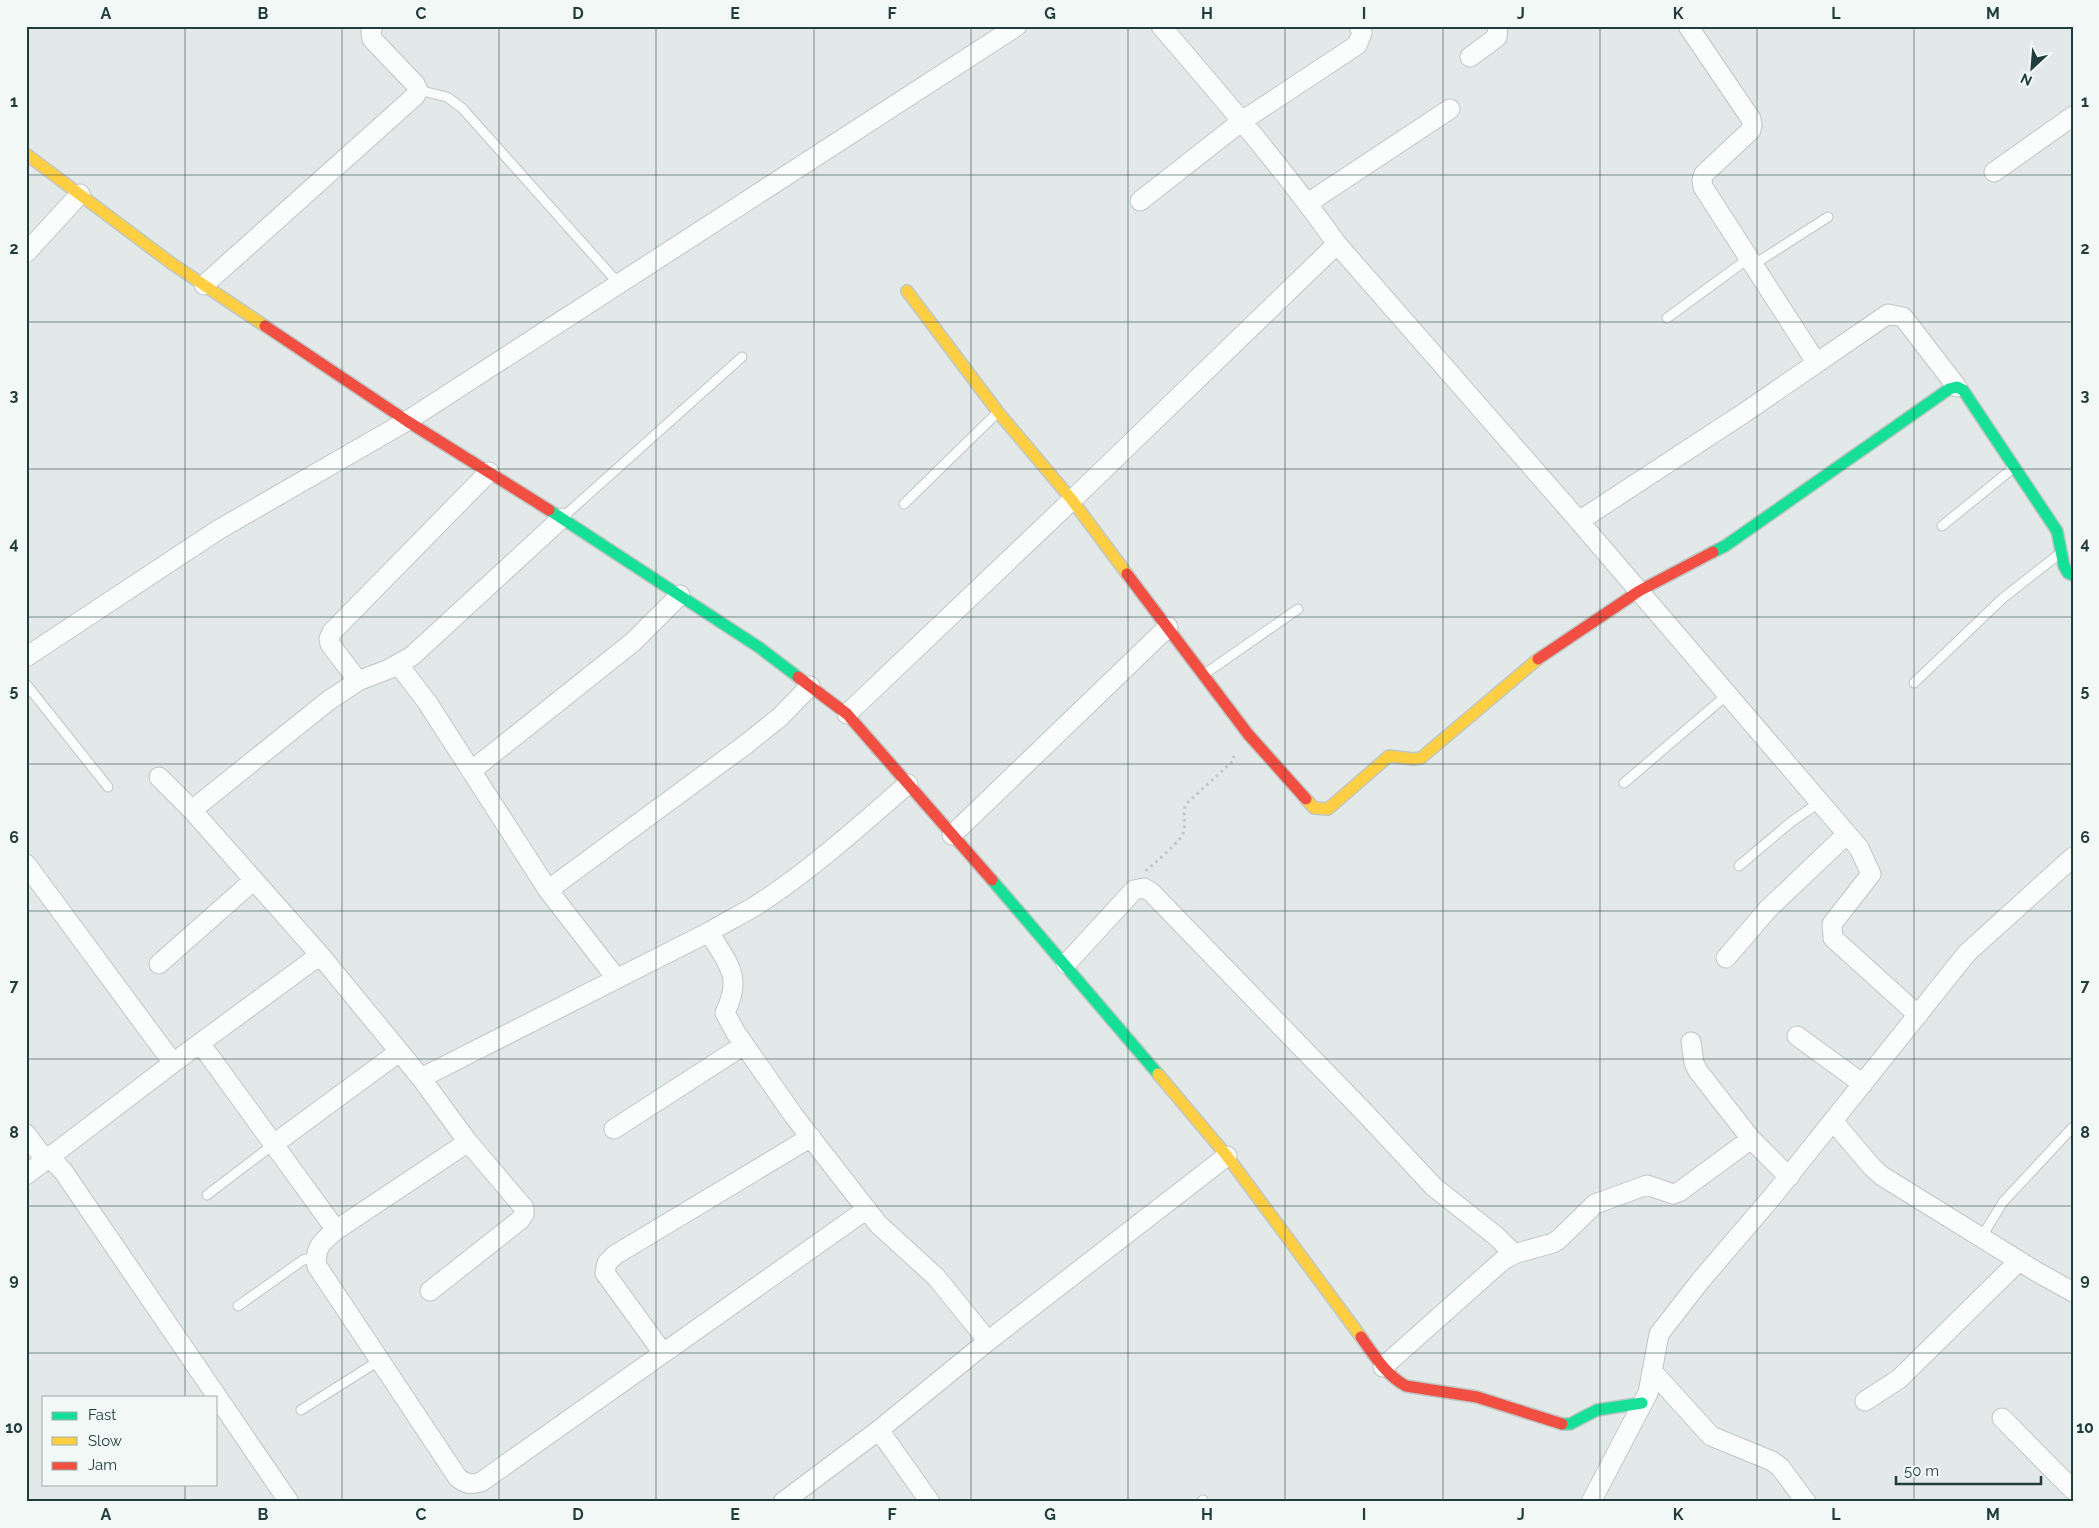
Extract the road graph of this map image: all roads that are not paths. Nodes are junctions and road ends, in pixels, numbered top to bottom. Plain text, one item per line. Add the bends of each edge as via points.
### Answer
1 (373, 26) edge
2 (1016, 26) edge
3 (1161, 26) edge
4 (1359, 26) edge
5 (1498, 26) edge
6 (1688, 26) edge
7 (1470, 57) dead end
8 (418, 90) junction
9 (1450, 109) dead end
10 (2073, 116) edge
11 (1242, 121) junction
12 (26, 154) edge
13 (1994, 172) dead end
14 (80, 194) junction
15 (1140, 201) dead end
16 (1308, 203) junction
17 (1828, 217) dead end
18 (1337, 244) junction
19 (26, 253) edge
20 (1751, 261) junction
21 (618, 284) junction
22 (204, 285) junction
23 (907, 291) dead end
24 (1666, 318) dead end
25 (742, 357) dead end
26 (1816, 362) junction
27 (1957, 387) junction
28 (998, 412) junction
29 (407, 420) junction
30 (2014, 467) junction
31 (489, 472) junction
32 (1072, 500) junction
33 (904, 504) dead end
34 (562, 518) junction
35 (1579, 521) junction
36 (1942, 526) dead end
37 (2062, 552) junction
38 (2073, 575) edge
39 (1639, 591) junction
40 (680, 595) junction
41 (1298, 609) dead end
42 (1168, 627) junction
43 (26, 657) edge
44 (398, 664) junction
45 (1203, 674) junction
46 (358, 681) junction
47 (1914, 683) dead end
48 (26, 684) edge
49 (810, 686) junction
50 (1728, 694) junction
51 (847, 714) junction
52 (471, 771) junction
53 (159, 777) dead end
54 (1624, 783) dead end
55 (908, 784) junction
56 (108, 787) dead end
57 (1820, 802) junction
58 (192, 810) junction
59 (1847, 834) junction
60 (952, 835) junction
61 (2073, 857) edge
62 (26, 864) edge
63 (1739, 866) dead end
64 (254, 880) junction
65 (548, 890) junction
66 (709, 932) junction
67 (320, 955) junction
68 (1726, 958) dead end
69 (158, 964) dead end
70 (1066, 964) junction
71 (616, 978) junction
72 (1918, 1015) junction
73 (1796, 1036) dead end
74 (1691, 1042) dead end
75 (200, 1043) junction
76 (744, 1045) junction
77 (399, 1052) junction
78 (173, 1063) junction
79 (421, 1078) junction
80 (1863, 1084) junction
81 (1833, 1121) junction
82 (2073, 1128) edge
83 (614, 1129) dead end
84 (26, 1134) edge
85 (810, 1137) junction
86 (1751, 1139) junction
87 (468, 1142) junction
88 (274, 1144) junction
89 (1227, 1156) junction
90 (50, 1158) junction
91 (26, 1175) edge
92 (1789, 1177) junction
93 (208, 1195) dead end
94 (867, 1209) junction
95 (336, 1230) junction
96 (1981, 1238) junction
97 (1514, 1254) junction
98 (316, 1256) junction
99 (2019, 1261) junction
100 (430, 1291) dead end
101 (2073, 1292) edge
102 (238, 1306) dead end
103 (988, 1341) junction
104 (663, 1353) junction
105 (380, 1360) junction
106 (1384, 1367) junction
107 (1652, 1371) junction
108 (216, 1396) edge
109 (218, 1398) edge
110 (1865, 1401) dead end
111 (1642, 1403) junction
112 (301, 1410) dead end
113 (2002, 1418) dead end
114 (879, 1430) junction
115 (2073, 1490) edge
116 (289, 1502) edge
117 (783, 1502) edge
118 (930, 1502) edge
119 (1591, 1502) edge
120 (1806, 1502) edge

1 - 8 street via 372,39
2 - 21 street
3 - 11 street
4 - 11 street via 1362,32 1357,45
5 - 7 street via 1497,37
6 - 20 street via 1751,119 1751,130 1704,174 1702,180 1703,187
8 - 21 lane via 447,97 462,108
8 - 22 street
9 - 16 street
10 - 13 street
11 - 15 street
11 - 16 street
12 - 14 street
14 - 19 street
14 - 22 street
16 - 18 street
17 - 20 lane
18 - 32 street
18 - 35 street
20 - 24 lane
20 - 26 street
21 - 29 street
22 - 29 street
23 - 28 street
25 - 34 lane
26 - 27 street via 1878,319 1896,314 1903,317
26 - 35 street
27 - 30 street via 1963,390
27 - 39 street via 1949,389 1725,546
28 - 32 street
28 - 33 lane
29 - 31 street
29 - 43 street via 218,530
30 - 36 lane
30 - 37 street via 2057,531
31 - 34 street
31 - 46 street via 332,632 330,644
32 - 42 street
32 - 51 street
34 - 40 street
34 - 44 street via 412,656
35 - 39 street
37 - 38 street via 2064,566
37 - 47 lane via 2003,598
39 - 45 street via 1534,662 1421,758 1389,756 1328,809 1314,808
39 - 50 street
40 - 49 street
40 - 52 street via 633,642
41 - 45 lane
42 - 45 street
42 - 60 street
44 - 46 street
44 - 52 street via 427,702
46 - 58 street via 328,701
48 - 56 lane
49 - 51 street
49 - 65 street via 780,717 745,745
50 - 54 lane
50 - 57 street
51 - 55 street
52 - 65 street
53 - 58 street
55 - 60 street
55 - 66 street via 801,873 753,907
57 - 59 street
57 - 63 lane
58 - 64 street
59 - 68 street via 1768,909
59 - 72 street via 1859,848 1871,874 1832,924 1833,938
60 - 70 street
61 - 72 street via 1967,953
62 - 78 street
64 - 67 street
64 - 69 street
65 - 71 street
66 - 71 street
66 - 76 street via 734,973 733,996 725,1013
67 - 75 street
67 - 77 street
70 - 89 street
70 - 97 street via 1134,890 1144,888 1151,892 1434,1187
71 - 79 street
72 - 80 street
73 - 80 street
74 - 86 street via 1698,1071
75 - 78 street
75 - 88 street
76 - 83 street
76 - 85 street
77 - 79 street
77 - 88 street
78 - 90 street
79 - 87 street
80 - 81 street
81 - 92 street
81 - 96 street via 1882,1176
82 - 96 lane via 2003,1202
84 - 90 street via 40,1152
85 - 94 street
85 - 104 street via 607,1263 605,1273
86 - 92 street
86 - 97 street via 1679,1192 1673,1194 1647,1185 1604,1201 1590,1208 1559,1239
87 - 95 street
87 - 100 street via 524,1208 524,1214
88 - 93 lane
88 - 95 street
89 - 103 street
89 - 106 street
90 - 91 street
90 - 108 street via 68,1179
92 - 107 street via 1700,1280 1659,1334
94 - 103 street via 878,1224 936,1277
94 - 104 street
95 - 98 street via 318,1245
96 - 99 street
97 - 106 street via 1502,1261
98 - 102 lane via 303,1260
98 - 105 street via 318,1266
99 - 101 street
99 - 110 street via 1899,1379
103 - 114 street
104 - 105 street via 473,1485 458,1478
105 - 112 lane
106 - 111 street via 1406,1386 1477,1397 1563,1424 1570,1424 1597,1410
107 - 111 street via 1648,1393
107 - 120 street via 1711,1436 1772,1461
109 - 116 street
111 - 119 street
113 - 115 street
114 - 117 street
114 - 118 street

